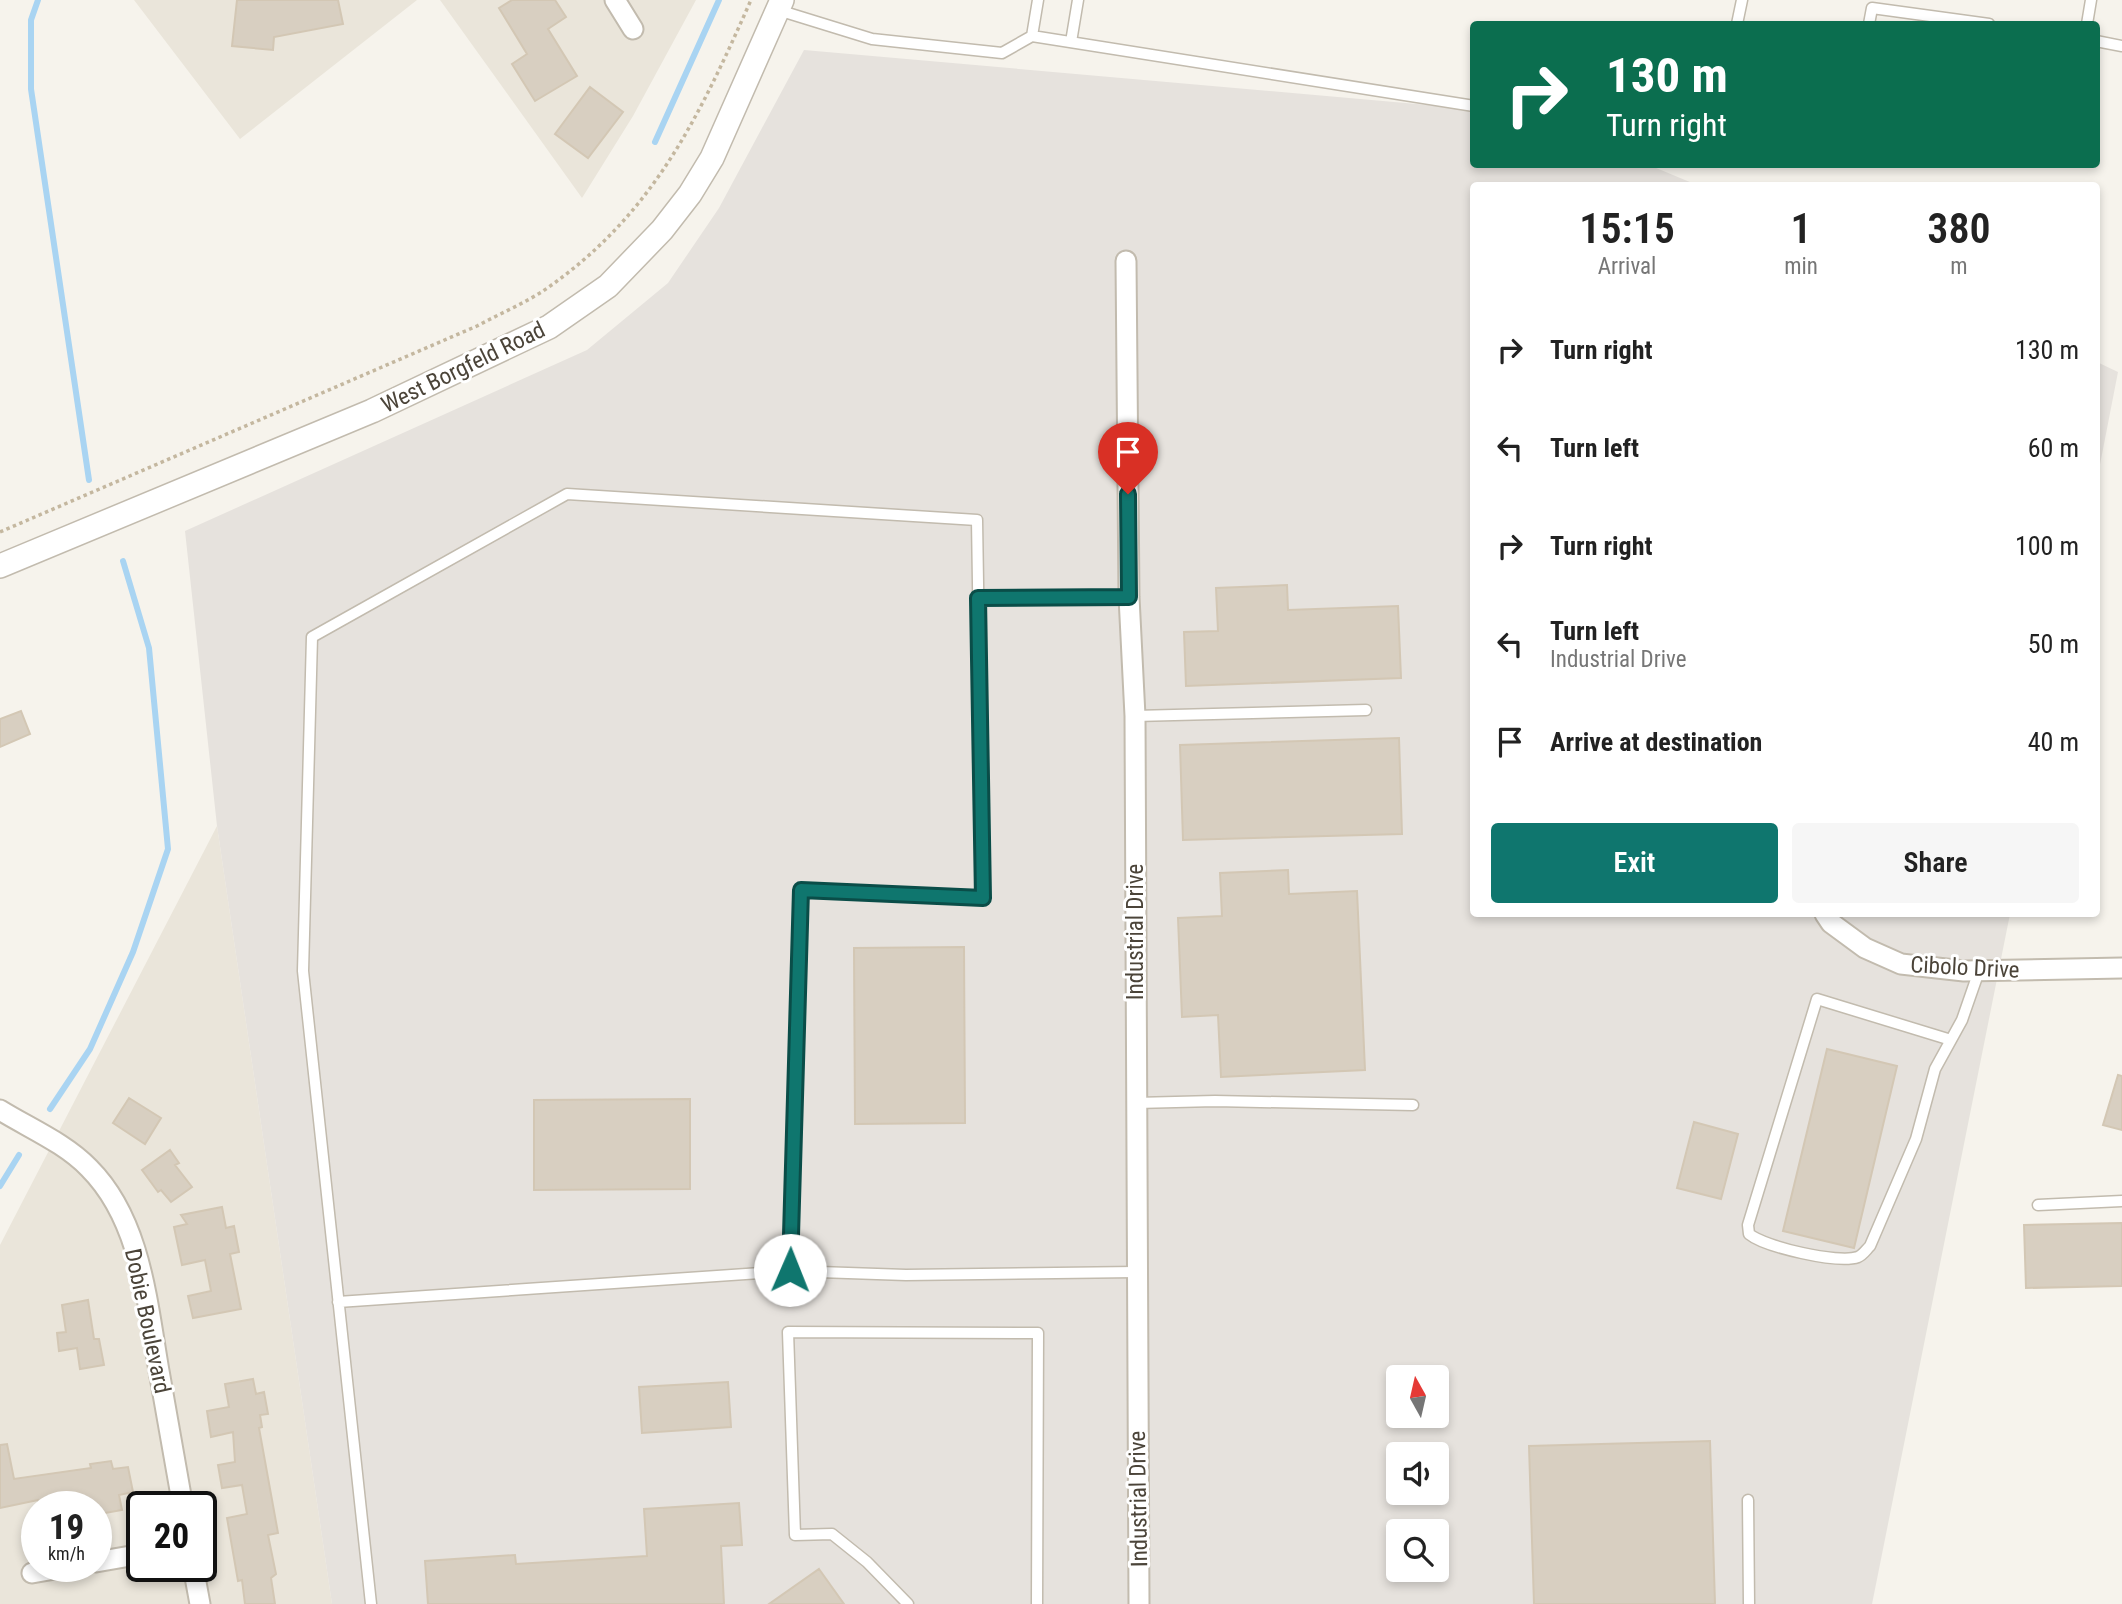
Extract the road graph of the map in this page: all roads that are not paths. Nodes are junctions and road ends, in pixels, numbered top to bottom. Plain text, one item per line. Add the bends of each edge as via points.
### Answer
1 (615, 0) edge
2 (1038, 0) edge
3 (1078, 0) edge
4 (1742, 0) edge
5 (2091, 0) edge
6 (780, 5) edge
7 (1738, 21) edge
8 (1870, 21) edge
9 (1967, 21) edge
10 (2088, 21) edge
11 (633, 29) dead end
12 (1032, 36) junction
13 (1072, 42) junction
14 (2100, 42) edge
15 (2122, 46) edge
16 (1470, 105) edge
17 (1126, 261) dead end
18 (0, 566) edge
19 (1129, 597) junction
20 (978, 598) junction
21 (1366, 710) dead end
22 (1135, 716) junction
23 (1827, 917) edge
24 (2122, 968) edge
25 (1979, 970) junction
26 (1951, 1040) junction
27 (1135, 1103) junction
28 (1413, 1105) dead end
29 (0, 1110) edge
30 (2122, 1201) edge
31 (2038, 1205) dead end
32 (790, 1270) junction
33 (1136, 1272) junction
34 (338, 1302) junction
35 (180, 1491) edge
36 (1748, 1500) dead end
37 (196, 1582) edge
38 (200, 1604) edge
39 (371, 1604) edge
40 (908, 1604) edge
41 (1037, 1604) edge
42 (1139, 1604) edge
43 (1749, 1604) edge

1 - 11 street
2 - 12 lane
3 - 13 lane
4 - 7 lane
5 - 10 lane
6 - 12 lane via 872,38 1002,53
6 - 18 street, West Borgfeld Road via 712,158 691,194 608,286 550,327 396,400
8 - 9 lane via 1872,8
12 - 13 lane
13 - 16 lane
14 - 15 lane
17 - 19 street, Industrial Drive
19 - 20 lane
19 - 22 street, Industrial Drive
20 - 32 lane via 983,898 801,890
20 - 34 lane via 977,520 567,494 312,637 303,971
21 - 22 lane
22 - 27 street, Industrial Drive
23 - 25 street, Cibolo Drive via 1865,948 1900,964
24 - 25 street, Cibolo Drive
25 - 26 lane
26 - 26 lane via 1935,1069 1916,1139 1870,1246 1861,1257 1845,1259 1760,1244 1749,1234 1816,999
27 - 28 lane
27 - 33 street, Industrial Drive
29 - 35 street, Dobie Boulevard via 77,1157 103,1186 125,1223 146,1296
30 - 31 lane
32 - 33 lane via 906,1275
32 - 34 lane
33 - 42 street, Industrial Drive
34 - 39 lane
36 - 43 lane
37 - 38 street
40 - 41 lane via 832,1534 795,1535 788,1332 1038,1334

